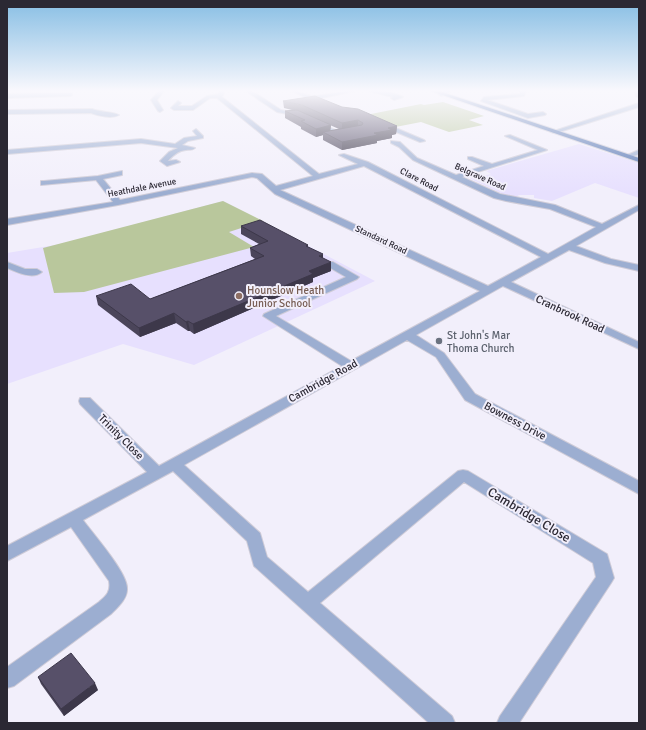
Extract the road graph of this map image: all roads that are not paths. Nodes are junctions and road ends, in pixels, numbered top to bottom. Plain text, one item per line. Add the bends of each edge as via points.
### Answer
1 (257, 125) edge
2 (323, 125) edge
3 (533, 125) edge
4 (576, 125) edge
5 (391, 128) edge
6 (196, 131) dead end
7 (554, 132) junction
8 (508, 136) dead end
9 (326, 137) edge
10 (393, 142) edge
11 (178, 145) junction
12 (402, 145) junction
13 (7, 152) edge
14 (639, 152) edge
15 (342, 155) edge
16 (628, 156) junction
17 (470, 158) dead end
18 (639, 160) edge
19 (176, 162) dead end
20 (365, 164) junction
21 (491, 166) junction
22 (477, 172) junction
23 (119, 173) dead end
24 (486, 176) dead end
25 (318, 177) junction
26 (456, 177) junction
27 (98, 178) junction
28 (44, 183) dead end
29 (275, 189) junction
30 (118, 203) junction
31 (639, 207) edge
32 (7, 222) edge
33 (602, 227) junction
34 (568, 246) junction
35 (547, 257) junction
36 (330, 264) edge
37 (7, 265) edge
38 (639, 268) edge
39 (37, 272) dead end
40 (326, 278) dead end
41 (502, 282) junction
42 (338, 284) junction
43 (488, 290) junction
44 (407, 335) junction
45 (639, 346) edge
46 (350, 366) junction
47 (85, 401) dead end
48 (174, 464) junction
49 (157, 473) junction
50 (639, 488) edge
51 (73, 518) junction
52 (7, 554) edge
53 (307, 603) junction
54 (7, 679) edge
55 (445, 723) edge
56 (507, 723) edge

1 - 25 street
2 - 9 street via 343,134
3 - 7 main road
4 - 7 street
5 - 12 street, Belgrave Road via 422,141
6 - 11 street via 201,137 186,139
7 - 16 main road
8 - 21 street via 544,150
10 - 12 street, Belgrave Road
11 - 13 street via 141,141
11 - 19 street via 189,147 171,153 164,161 167,164
12 - 26 street, Belgrave Road via 415,159
14 - 16 street
15 - 20 street, Clare Road
16 - 18 main road
17 - 21 street
20 - 25 street
20 - 35 street, Clare Road
21 - 22 street
22 - 24 street
22 - 26 street
23 - 27 street
25 - 29 street
26 - 33 street, Belgrave Road via 497,196 523,198
27 - 28 street
27 - 30 street
29 - 30 street, Heathdale Avenue via 259,176 252,176
29 - 43 street, Standard Road
30 - 32 street, Heathdale Avenue
31 - 33 street, Cambridge Road
33 - 34 street, Cambridge Road
34 - 35 street, Cambridge Road
34 - 38 street via 608,261
35 - 41 street, Cambridge Road
36 - 42 street via 354,277
37 - 39 street via 24,272
40 - 42 street
41 - 43 street, Cambridge Road
41 - 45 street, Cranbrook Road
42 - 46 street via 268,316
43 - 44 street, Cambridge Road
44 - 46 street, Cambridge Road
44 - 50 street, Bowness Drive via 440,355 470,397
46 - 48 street, Cambridge Road
47 - 49 street, Trinity Close
48 - 49 street, Cambridge Road
48 - 53 street via 254,538 260,560
49 - 51 street, Cambridge Road
51 - 52 street, Cambridge Road
51 - 54 street via 116,578 120,586 119,592 105,608
53 - 55 street
53 - 56 street, Cambridge Close via 463,474 601,559 605,578

